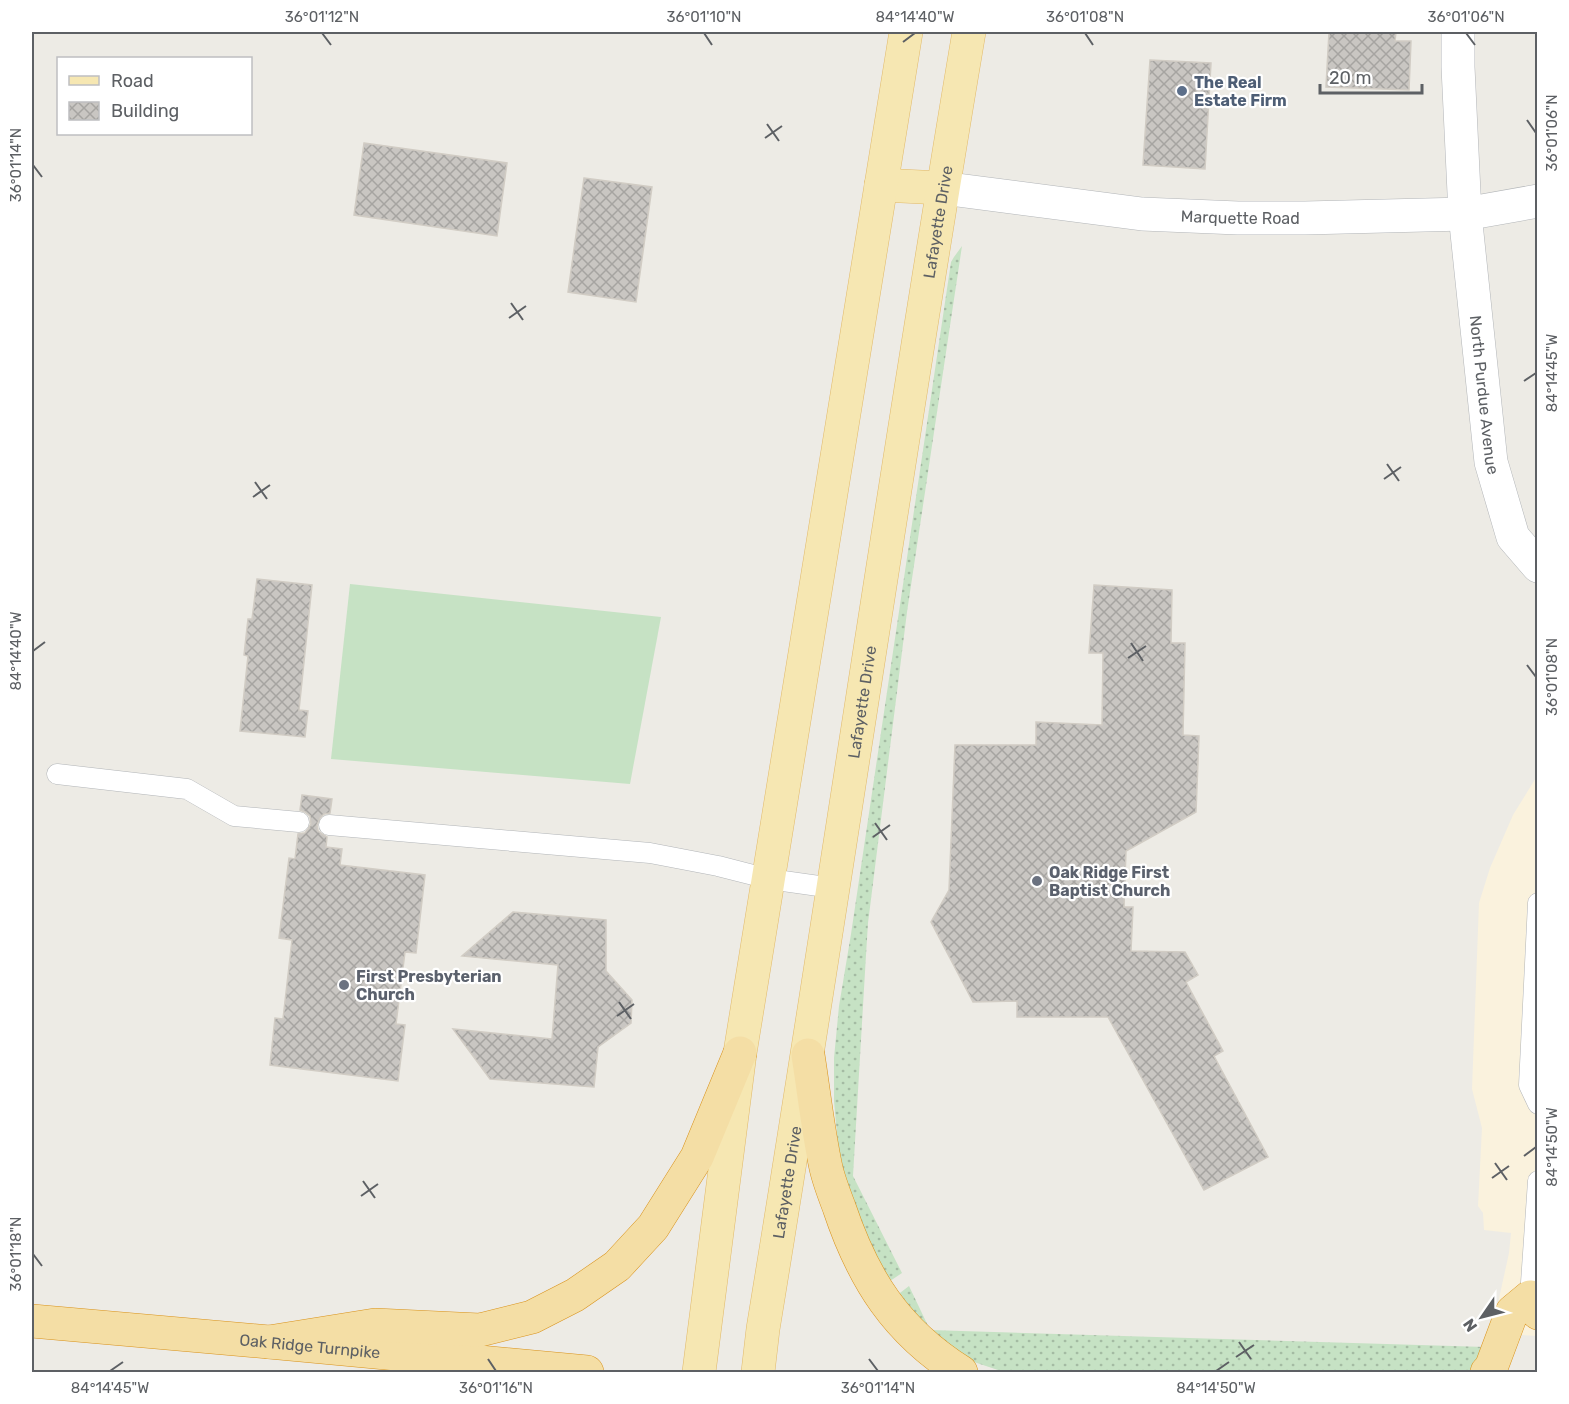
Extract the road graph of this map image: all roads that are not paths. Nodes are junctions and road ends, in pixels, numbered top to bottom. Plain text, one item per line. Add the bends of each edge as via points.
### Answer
1 (906, 32) edge
2 (969, 32) edge
3 (1458, 32) edge
4 (881, 184) junction
5 (942, 188) junction
6 (1538, 201) edge
7 (1465, 214) junction
8 (1538, 567) edge
9 (57, 774) dead end
10 (299, 822) dead end
11 (329, 825) dead end
12 (769, 879) junction
13 (833, 888) junction
14 (1538, 903) edge
15 (1535, 1031) edge
16 (740, 1053) junction
17 (808, 1055) junction
18 (1538, 1104) edge
19 (1538, 1181) edge
20 (1534, 1290) edge
21 (32, 1321) edge
22 (269, 1342) junction
23 (587, 1372) edge
24 (699, 1372) edge
25 (758, 1372) edge
26 (960, 1372) edge
27 (1487, 1372) edge

1 - 4 main road
2 - 5 main road, Lafayette Drive
3 - 7 street, North Purdue Avenue
4 - 5 main road
4 - 12 main road
5 - 7 street, Marquette Road via 1142,214 1294,218
5 - 13 main road, Lafayette Drive
6 - 7 street, Marquette Road
7 - 8 street, North Purdue Avenue via 1491,462 1513,537
9 - 10 lane via 187,789 234,816
11 - 12 lane via 650,853
12 - 13 lane
12 - 16 main road
13 - 17 main road, Lafayette Drive
14 - 15 lane
15 - 18 lane via 1529,1085
16 - 22 highway via 697,1157 653,1227 616,1266 575,1295 532,1317 480,1330 375,1325
16 - 24 main road
17 - 25 main road, Lafayette Drive
17 - 26 highway via 826,1169 858,1257 891,1312 939,1359
19 - 20 lane
20 - 27 highway via 1512,1312
21 - 22 highway, Oak Ridge Turnpike
22 - 23 highway, Oak Ridge Turnpike

